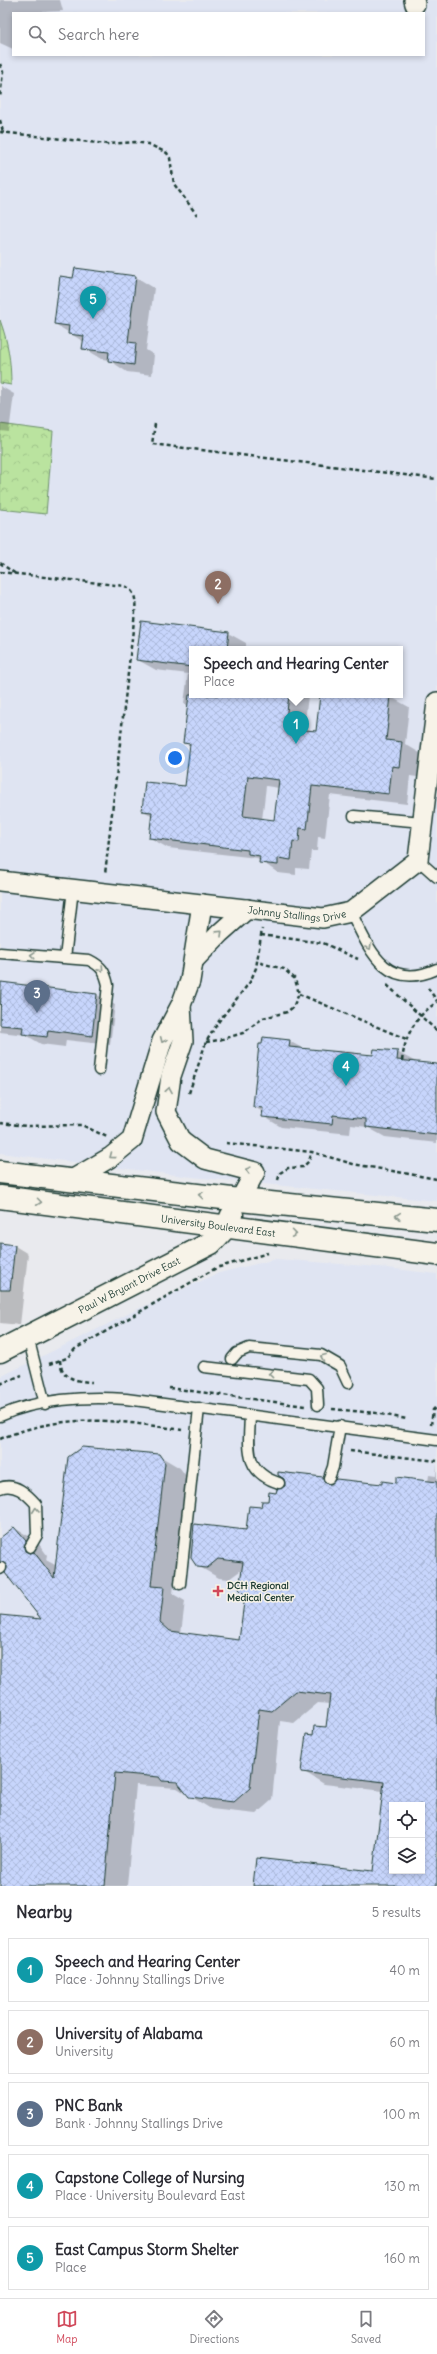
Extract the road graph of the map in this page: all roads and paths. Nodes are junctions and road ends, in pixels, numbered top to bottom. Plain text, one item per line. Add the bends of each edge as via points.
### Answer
1 (0, 64) edge
2 (0, 98) edge
3 (0, 120) edge
4 (1, 132) edge
5 (197, 215) dead end
6 (155, 424) dead end
7 (437, 479) edge
8 (0, 562) edge
9 (0, 572) edge
10 (16, 574) junction
11 (437, 702) edge
12 (435, 749) edge
13 (354, 816) dead end
14 (423, 822) junction
15 (418, 860) junction
16 (105, 876) dead end
17 (437, 877) edge
18 (0, 881) edge
19 (73, 889) junction
20 (202, 904) junction
21 (256, 910) junction
22 (351, 912) junction
23 (261, 935) junction
24 (0, 953) edge
25 (66, 958) junction
26 (195, 959) junction
27 (257, 962) junction
28 (362, 964) dead end
29 (437, 969) edge
30 (382, 983) dead end
31 (386, 985) junction
32 (432, 986) dead end
33 (395, 987) dead end
34 (427, 987) junction
35 (420, 988) dead end
36 (298, 994) junction
37 (437, 1002) edge
38 (181, 1005) junction
39 (420, 1016) junction
40 (437, 1031) edge
41 (406, 1039) junction
42 (206, 1042) junction
43 (402, 1061) dead end
44 (99, 1070) dead end
45 (188, 1099) dead end
46 (0, 1172) edge
47 (437, 1179) edge
48 (278, 1180) dead end
49 (70, 1181) junction
50 (0, 1197) edge
51 (240, 1200) junction
52 (437, 1220) edge
53 (228, 1226) junction
54 (271, 1252) dead end
55 (437, 1254) edge
56 (28, 1337) junction
57 (0, 1351) edge
58 (232, 1359) dead end
59 (60, 1360) junction
60 (204, 1367) dead end
61 (36, 1369) junction
62 (97, 1382) dead end
63 (348, 1383) dead end
64 (0, 1384) edge
65 (165, 1388) dead end
66 (45, 1404) junction
67 (437, 1406) edge
68 (319, 1407) junction
69 (199, 1408) junction
70 (250, 1415) junction
71 (0, 1416) edge
72 (407, 1420) dead end
73 (423, 1423) dead end
74 (431, 1425) junction
75 (340, 1426) junction
76 (437, 1426) edge
77 (196, 1432) junction
78 (0, 1439) edge
79 (437, 1440) edge
80 (347, 1452) dead end
81 (437, 1461) edge
82 (329, 1478) dead end
83 (279, 1483) dead end
84 (0, 1488) edge
85 (30, 1547) dead end
86 (180, 1584) dead end

1 - 2 path via 4,72
3 - 4 path
4 - 5 path via 107,144 135,142 158,148 170,158 174,184
6 - 7 path via 152,444
8 - 10 path
9 - 10 path
10 - 16 path via 124,586 134,594 136,601
11 - 12 street
12 - 14 street
13 - 14 lane
14 - 15 street
15 - 17 lane
15 - 22 street, Johnny Stallings Drive
18 - 19 street, Johnny Stallings Drive
19 - 20 street, Johnny Stallings Drive
19 - 25 lane
20 - 21 street, Johnny Stallings Drive
20 - 26 street
21 - 22 street, Johnny Stallings Drive via 323,918
21 - 23 path
26 -> 21 street via 220,933
22 -> 29 lane via 375,957 396,974 423,975
23 - 27 path
23 - 28 path via 323,943 343,950 359,959
25 -> 24 lane
25 -> 44 lane via 89,960 100,966 106,974 108,985
26 - 38 street
27 - 36 path via 290,973 295,979
27 - 42 path via 250,982
30 - 31 path
31 - 33 path
31 - 39 path
32 - 34 path
34 - 35 path
34 - 37 path
36 - 41 path
36 - 42 path via 293,1007 287,1012 263,1018 243,1033 231,1038
37 - 39 path
38 -> 49 street via 162,1041 132,1140 111,1157
51 -> 38 street via 255,1172 205,1159 181,1141 166,1112 171,1076 182,1041
39 - 40 path
39 - 41 path
41 - 43 path
42 - 45 path
46 - 49 main road
47 - 48 path via 353,1164 312,1152 309,1161 303,1167 288,1168 280,1173
51 -> 49 main road
50 -> 53 main road, University Boulevard East
52 -> 51 main road
51 - 53 main road, Paul W Bryant Drive East
53 -> 55 main road, University Boulevard East
53 - 56 main road, Paul W Bryant Drive East via 211,1243
54 - 59 path via 216,1268
56 - 57 main road, Paul W Bryant Drive East
56 - 61 lane
63 -> 58 lane via 340,1366 321,1355 249,1348 237,1353
59 - 61 path
59 - 62 path via 64,1374 71,1379
68 -> 60 lane via 317,1388 309,1379
61 - 64 path
61 - 66 lane
65 - 68 path
66 - 69 lane via 86,1396
66 - 71 lane via 13,1410
67 - 74 path via 433,1410
68 - 72 path
69 - 70 lane
69 - 77 lane
70 - 75 lane
70 - 83 lane via 251,1462 262,1476
73 - 74 path
74 - 76 path
75 - 79 lane
75 - 82 lane
77 - 78 path via 120,1421 73,1420 40,1426
77 - 86 lane
80 - 81 path
85 -> 84 lane via 37,1535 36,1504 24,1490 4,1486

